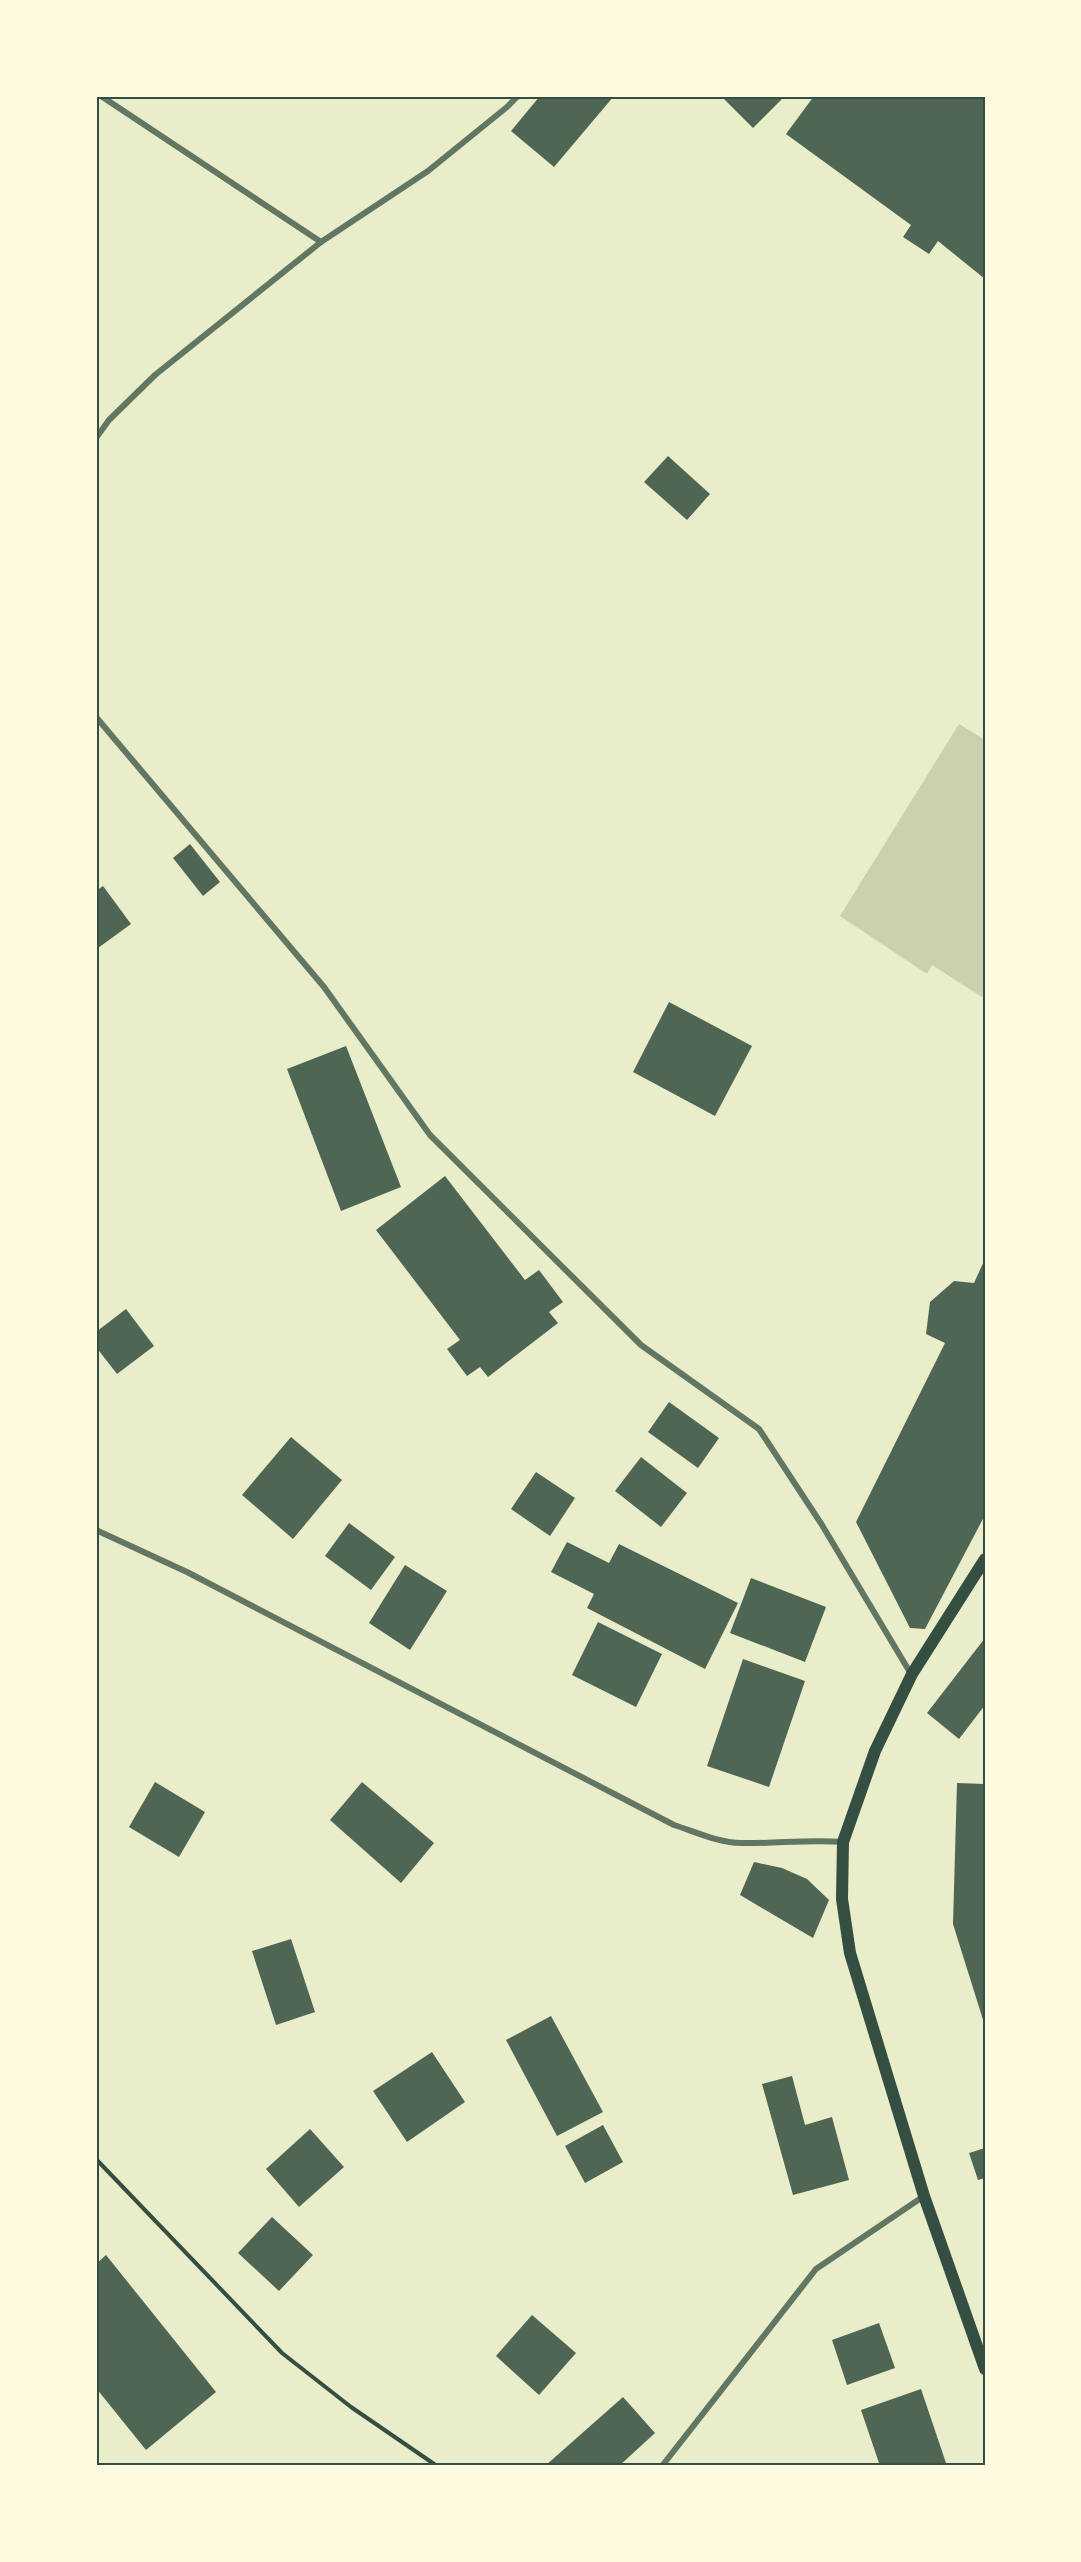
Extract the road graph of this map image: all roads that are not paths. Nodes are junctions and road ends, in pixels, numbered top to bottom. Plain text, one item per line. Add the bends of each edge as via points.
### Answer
1 (100, 96) edge
2 (518, 96) edge
3 (321, 242) junction
4 (96, 438) edge
5 (96, 717) edge
6 (96, 1530) edge
7 (985, 1559) edge
8 (912, 1674) junction
9 (843, 1842) junction
10 (924, 2196) junction
11 (985, 2369) edge
12 (662, 2466) edge

1 - 3 street
2 - 3 street via 428,171
3 - 4 street via 155,375
5 - 8 street via 324,987 430,1135 641,1345 759,1429
6 - 9 street via 208,1583 674,1825 741,1843 814,1839
7 - 8 main road
8 - 9 main road via 875,1751
9 - 10 main road via 842,1899 850,1953
10 - 11 main road
10 - 12 street via 816,2269

